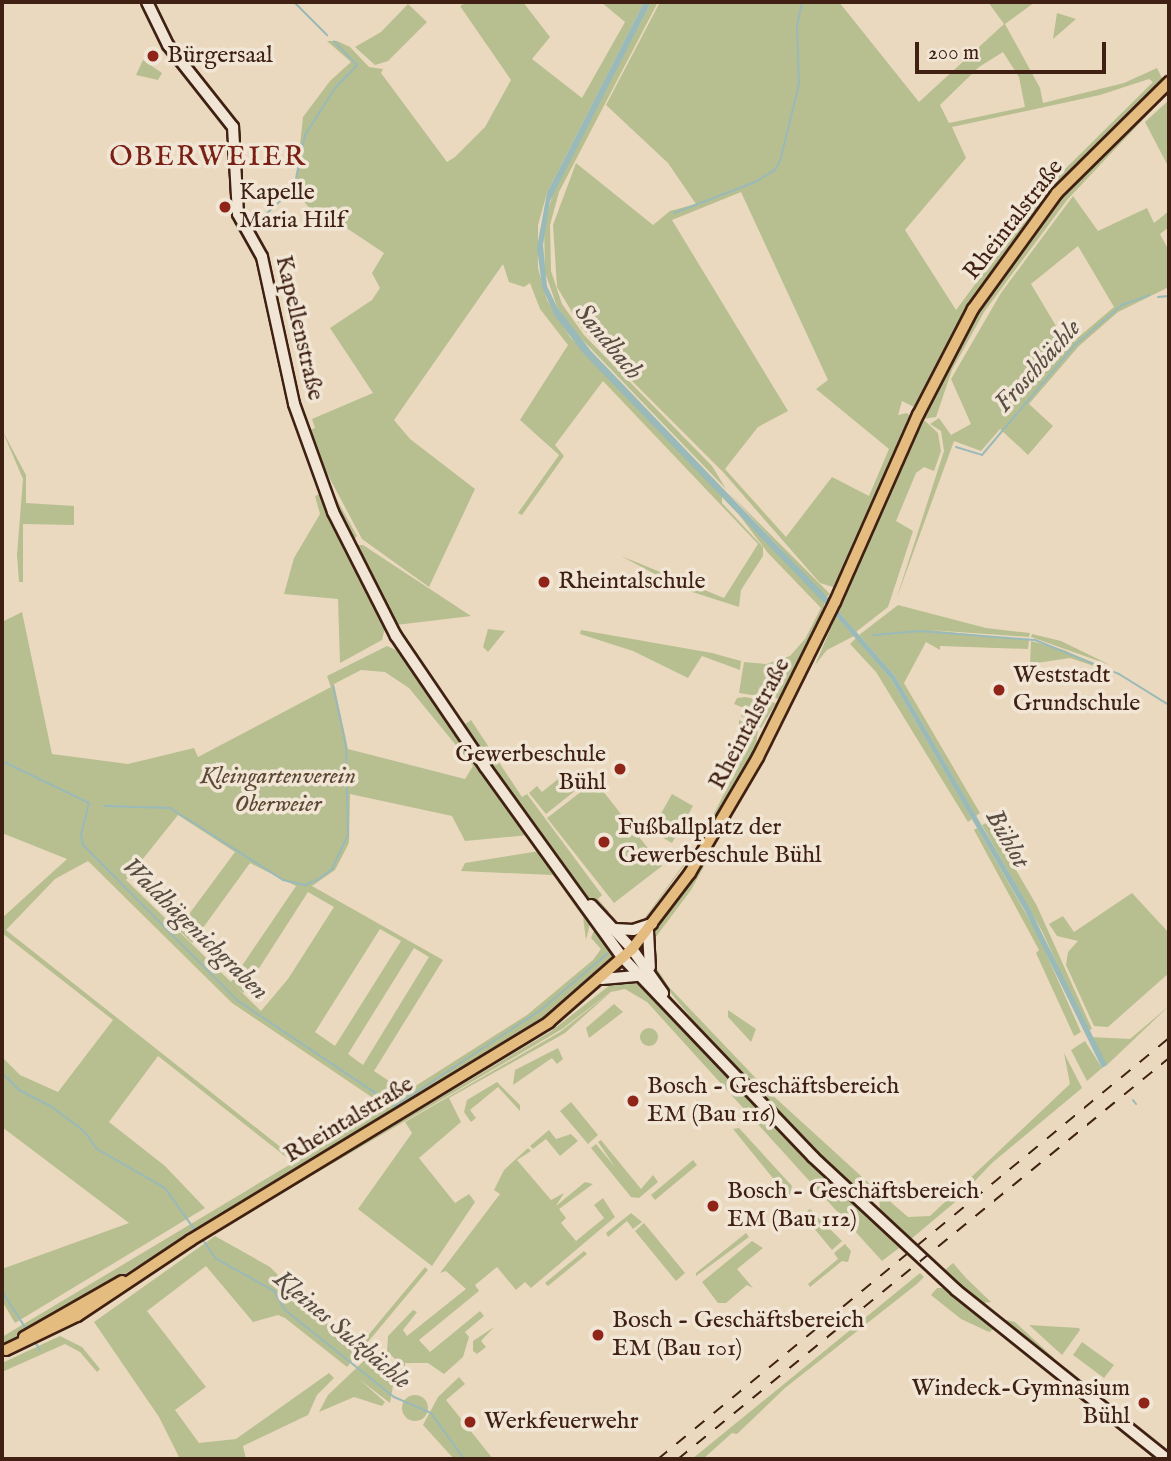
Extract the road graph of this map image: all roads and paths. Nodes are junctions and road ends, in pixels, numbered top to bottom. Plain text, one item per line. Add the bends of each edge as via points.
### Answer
1 (147, 2) edge
2 (1169, 82) edge
3 (578, 892) junction
4 (652, 927) junction
5 (615, 929) junction
6 (632, 949) junction
7 (623, 958) junction
8 (652, 974) junction
9 (639, 976) junction
10 (602, 979) junction
11 (667, 999) junction
12 (4, 1352) edge
13 (1167, 1459) edge

1 - 3 street, Kapellenstraße via 168,45 233,127 238,214 266,269 302,431 348,547 396,636
2 - 4 main road, Rheintalstraße via 1057,193 991,280 918,415 835,603 758,757 690,873
3 - 5 street
3 - 7 street
4 - 5 street
4 - 6 main road, Rheintalstraße
4 - 8 street via 647,956
5 - 6 street
6 - 7 main road, Rheintalstraße
6 - 8 street
7 - 9 street
7 - 10 main road, Rheintalstraße
8 - 11 street
9 - 10 street
9 - 11 street
10 - 12 main road, Rheintalstraße via 549,1022
11 - 13 street via 793,1136 904,1244 1011,1337

